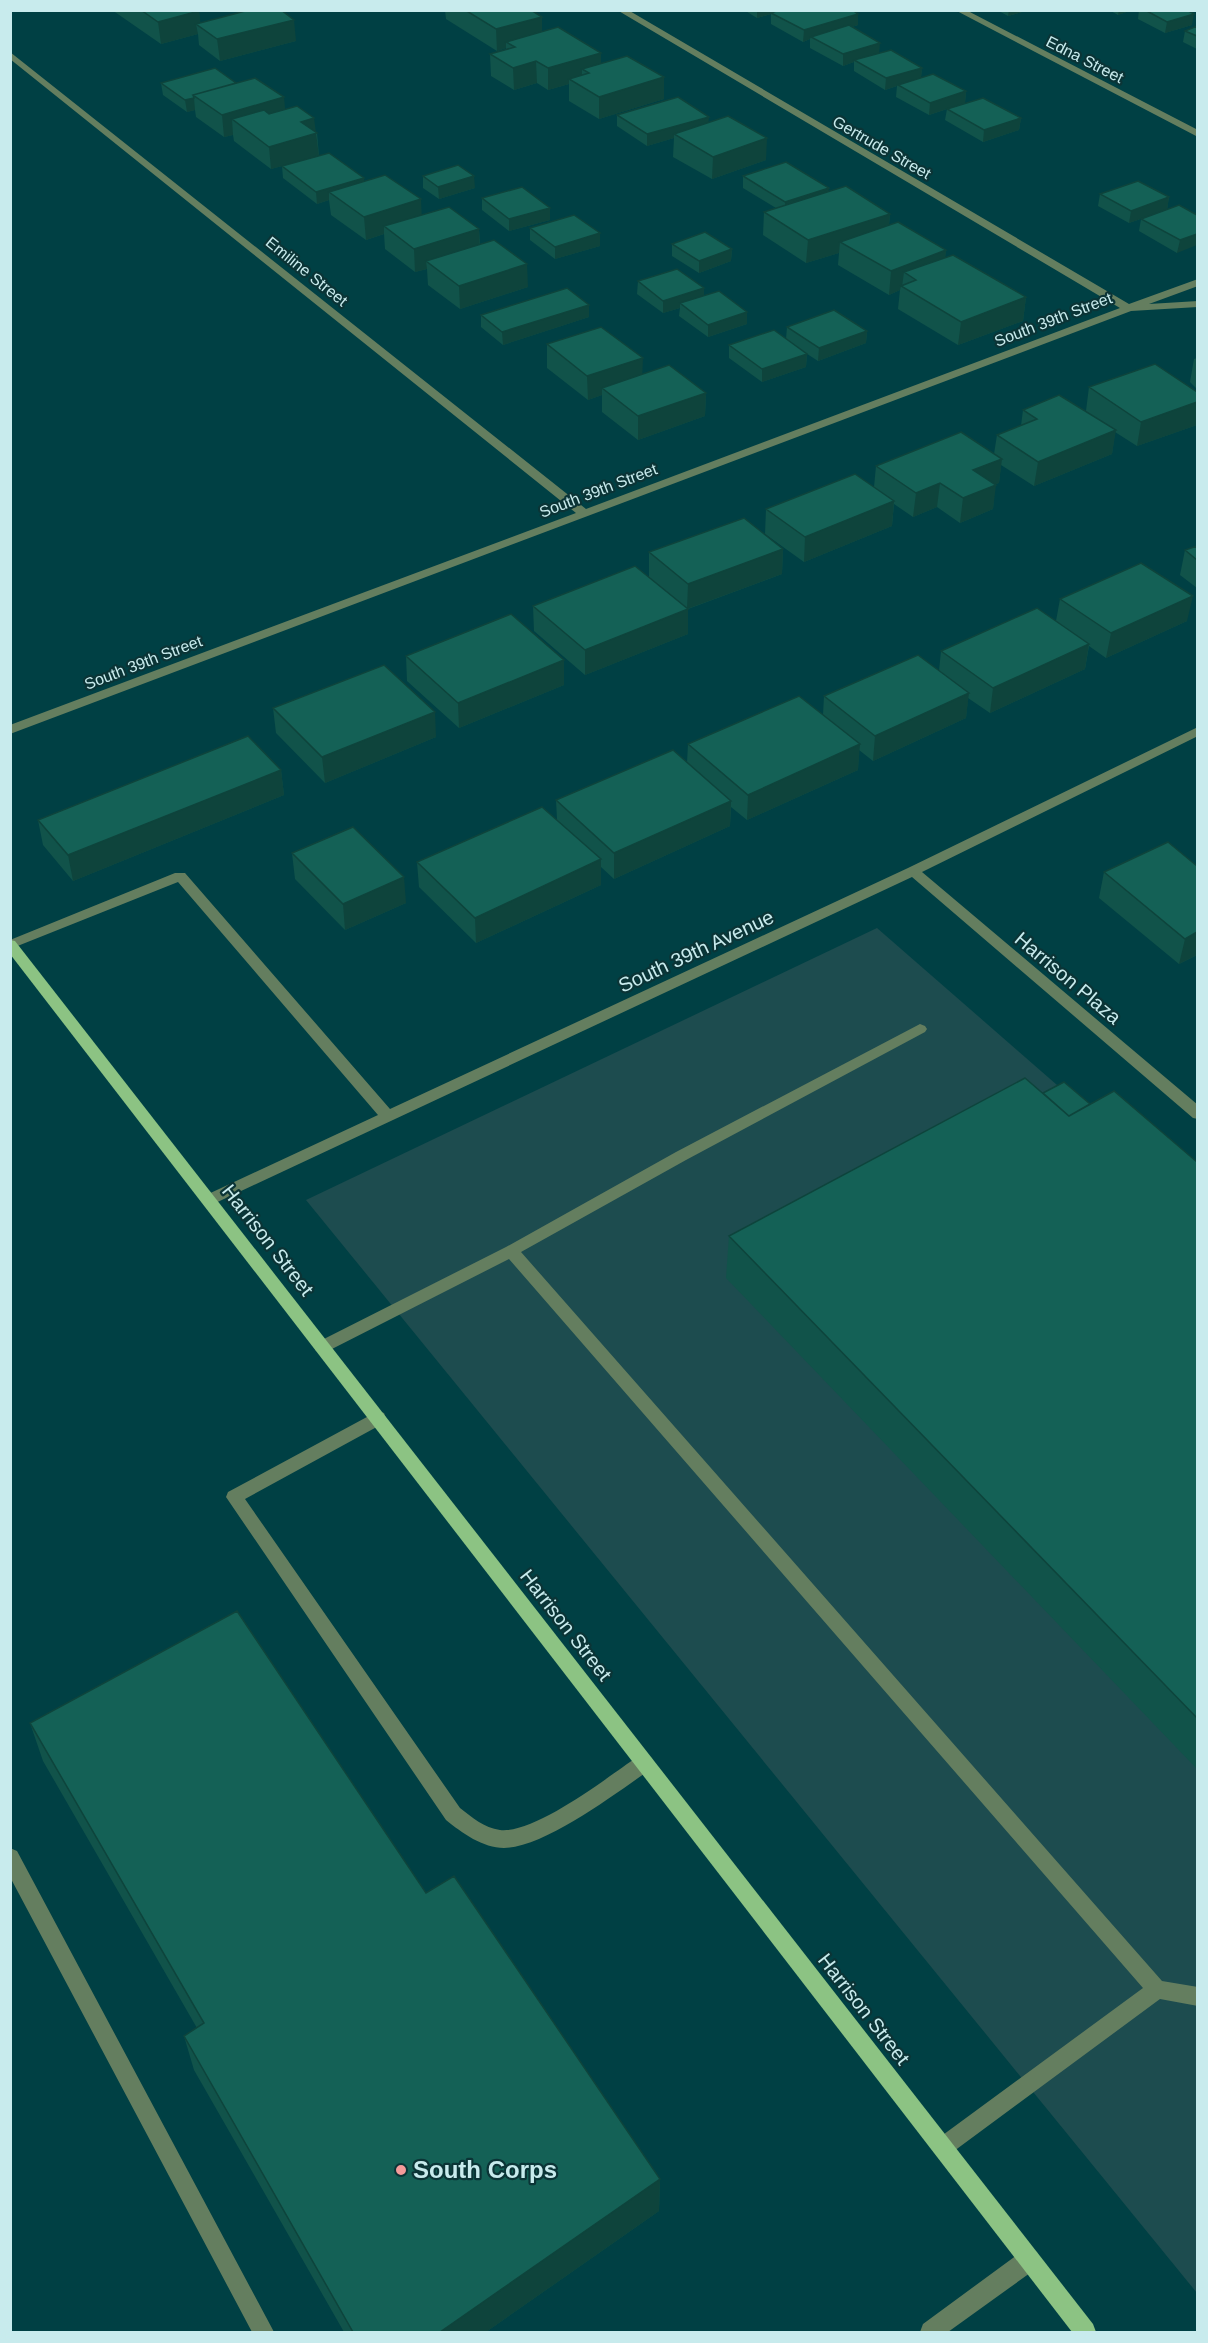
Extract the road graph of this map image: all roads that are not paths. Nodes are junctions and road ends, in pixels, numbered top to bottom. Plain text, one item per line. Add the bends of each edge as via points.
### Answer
1 (621, 10) edge
2 (959, 10) edge
3 (10, 54) edge
4 (1197, 134) edge
5 (1197, 282) edge
6 (1197, 304) edge
7 (1128, 308) junction
8 (584, 513) junction
9 (10, 729) edge
10 (1197, 732) edge
11 (913, 871) junction
12 (11, 945) edge
13 (920, 1029) dead end
14 (1197, 1114) edge
15 (388, 1116) junction
16 (209, 1200) junction
17 (511, 1251) junction
18 (322, 1347) junction
19 (378, 1418) junction
20 (644, 1763) junction
21 (10, 1857) edge
22 (1157, 1989) junction
23 (1197, 1997) edge
24 (943, 2147) junction
25 (1029, 2260) junction
26 (263, 2332) edge
27 (931, 2332) edge
28 (1085, 2332) edge

1 - 7 street, Gertrude Street
2 - 4 street, Edna Street
3 - 8 street, Emiline Street
5 - 7 street, South 39th Street
6 - 7 street
7 - 8 street, South 39th Street
8 - 9 street, South 39th Street
10 - 11 street, South 39th Avenue
11 - 14 street, Harrison Plaza
11 - 15 street, South 39th Avenue
12 - 15 street via 180,876
12 - 16 main road, Harrison Street
13 - 17 street
15 - 16 street, South 39th Avenue
16 - 18 main road, Harrison Street
17 - 18 street
17 - 22 street
18 - 19 main road, Harrison Street
19 - 20 main road, Harrison Street
19 - 20 street via 234,1497 453,1814 474,1831 506,1839 539,1830
20 - 24 main road, Harrison Street
21 - 26 street
22 - 23 street
22 - 24 street
24 - 25 main road, Harrison Street
25 - 27 street
25 - 28 main road, Harrison Street

